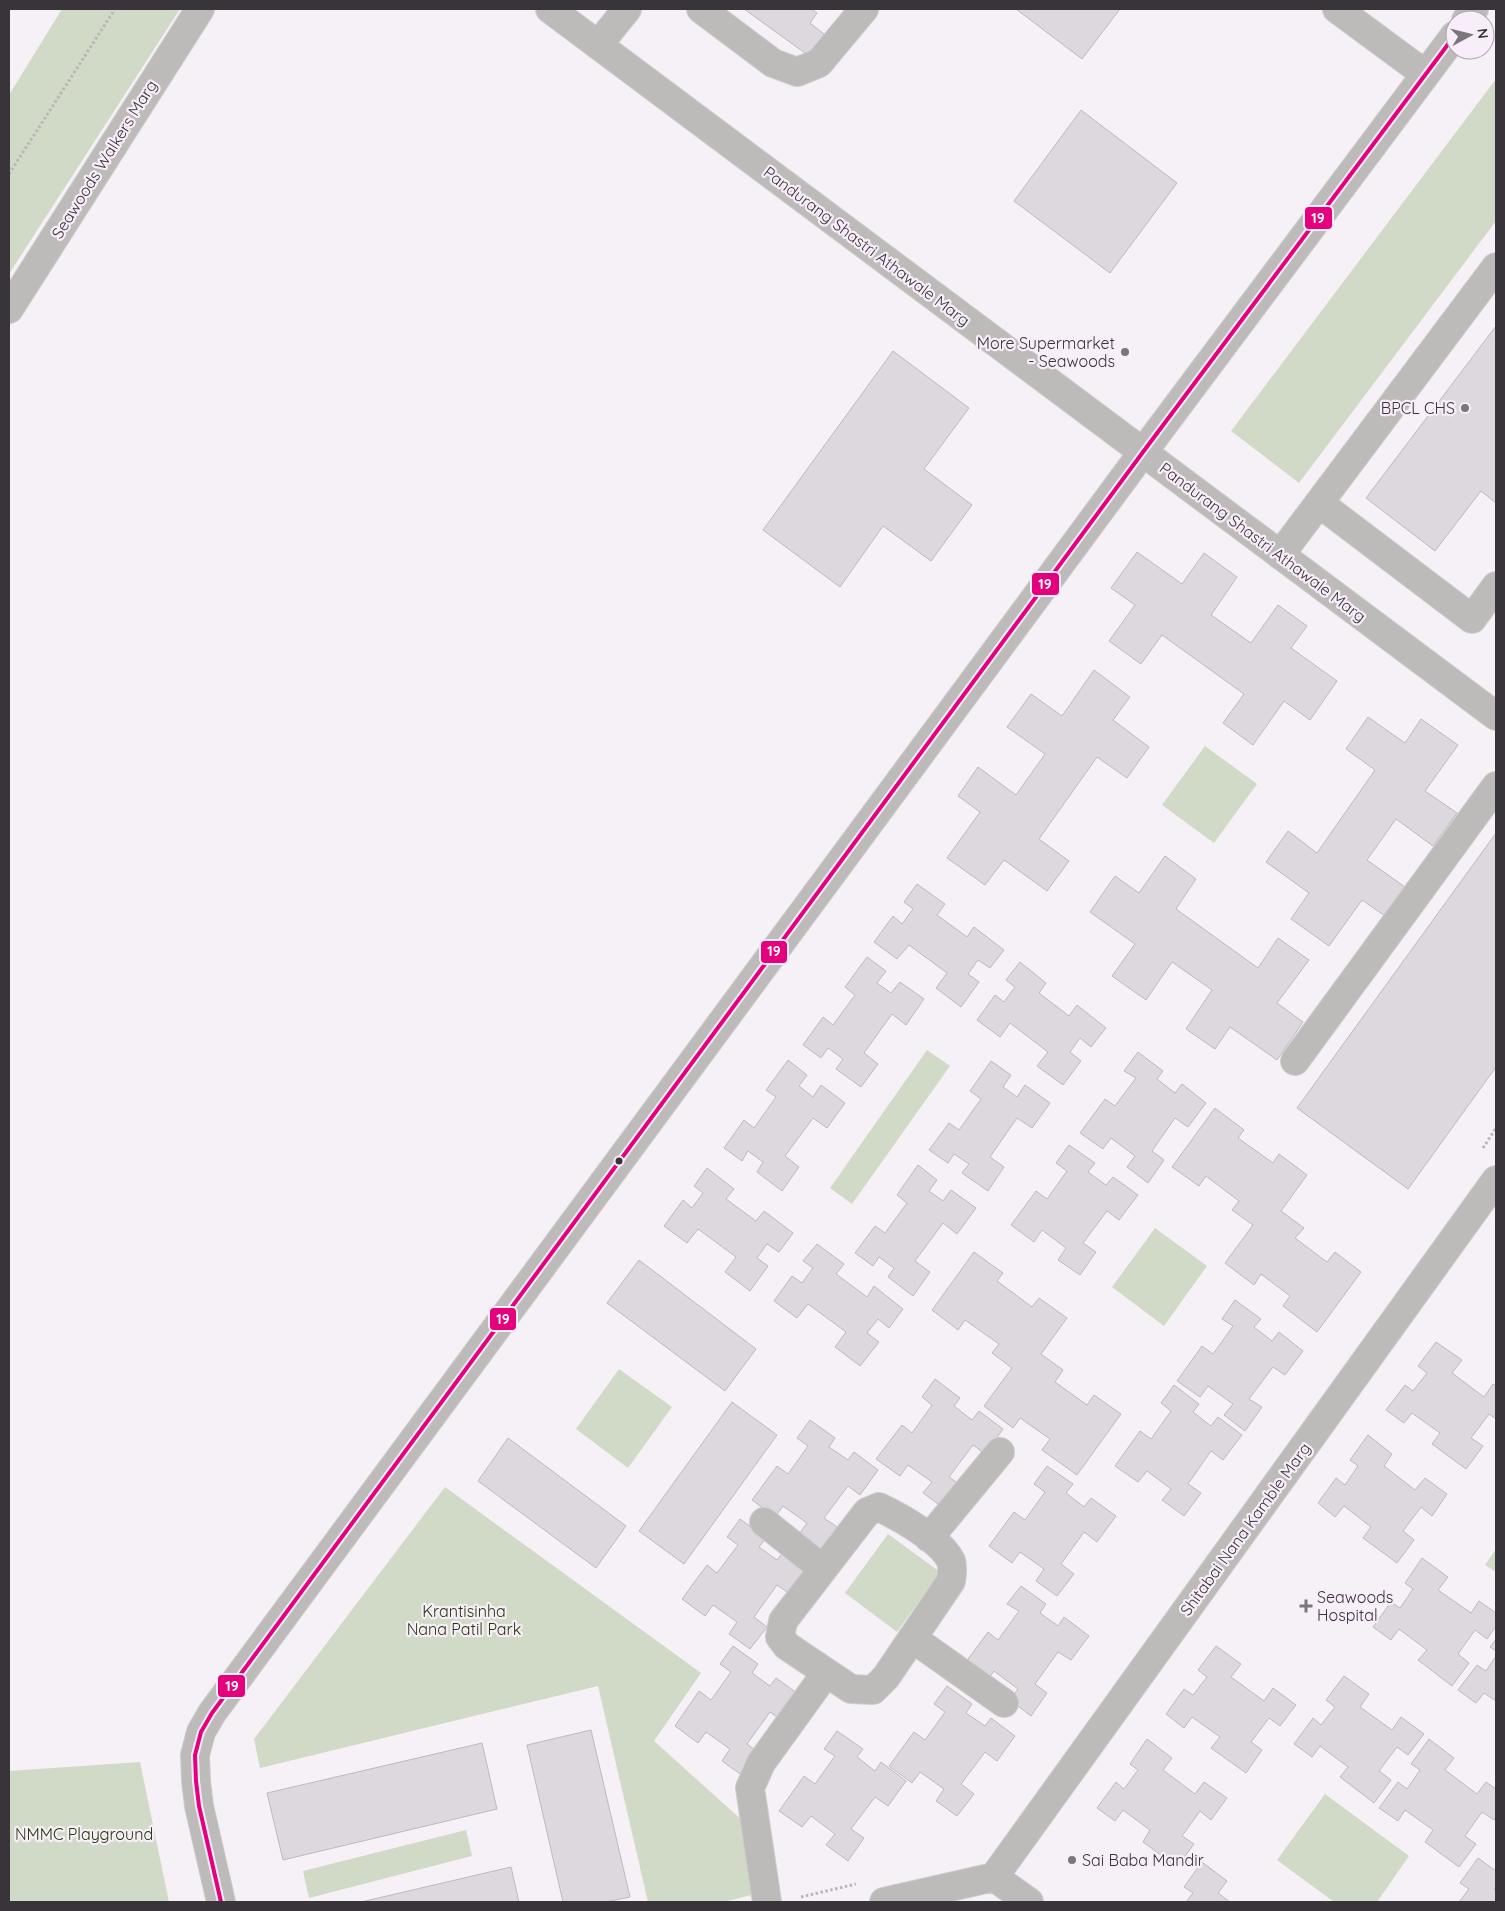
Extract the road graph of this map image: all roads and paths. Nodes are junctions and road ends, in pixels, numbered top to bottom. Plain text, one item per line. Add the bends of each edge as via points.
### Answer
1 (115, 9) edge
2 (200, 9) edge
3 (550, 9) edge
4 (627, 9) edge
5 (701, 9) edge
6 (864, 9) edge
7 (1336, 9) edge
8 (598, 45) junction
9 (1445, 48) edge
10 (1425, 74) junction
11 (9, 174) edge
12 (1496, 267) edge
13 (9, 308) edge
14 (1143, 452) junction
15 (1319, 503) junction
16 (1280, 554) junction
17 (1496, 586) edge
18 (1496, 716) edge
19 (1496, 786) edge
20 (1296, 1061) dead end
21 (1496, 1128) edge
22 (1480, 1152) dead end
23 (1496, 1180) edge
24 (1000, 1452) dead end
25 (764, 1522) dead end
26 (929, 1538) junction
27 (823, 1569) junction
28 (912, 1638) junction
29 (826, 1673) junction
30 (1004, 1704) dead end
31 (994, 1877) junction
32 (860, 1883) dead end
33 (795, 1898) dead end
34 (221, 1902) edge
35 (767, 1902) edge
36 (884, 1902) edge
37 (1029, 1902) edge

1 - 11 path
2 - 13 street, Seawoods Walkers Marg
3 - 8 street, Pandurang Shastri Athawale Marg
4 - 8 street
5 - 6 street via 773,63 797,72 820,63
7 - 10 street
8 - 14 street, Pandurang Shastri Athawale Marg
9 - 10 street
10 - 14 street
12 - 15 street
14 - 16 street, Pandurang Shastri Athawale Marg
14 - 34 street via 212,1713 201,1732 195,1755 196,1781
15 - 16 street
15 - 17 street via 1472,619
16 - 18 street, Pandurang Shastri Athawale Marg
19 - 20 street
21 - 22 path
23 - 31 street, Shitabai Nana Kamble Marg
24 - 26 street
25 - 27 street
26 - 27 street via 899,1516 879,1507 867,1512
26 - 28 street via 944,1550 952,1564 951,1581
27 - 29 street via 784,1621 780,1637 787,1646
28 - 29 street via 886,1677 873,1690 851,1689
28 - 30 street
29 - 35 street via 761,1763 750,1788
31 - 36 street
31 - 37 street
32 - 33 path

